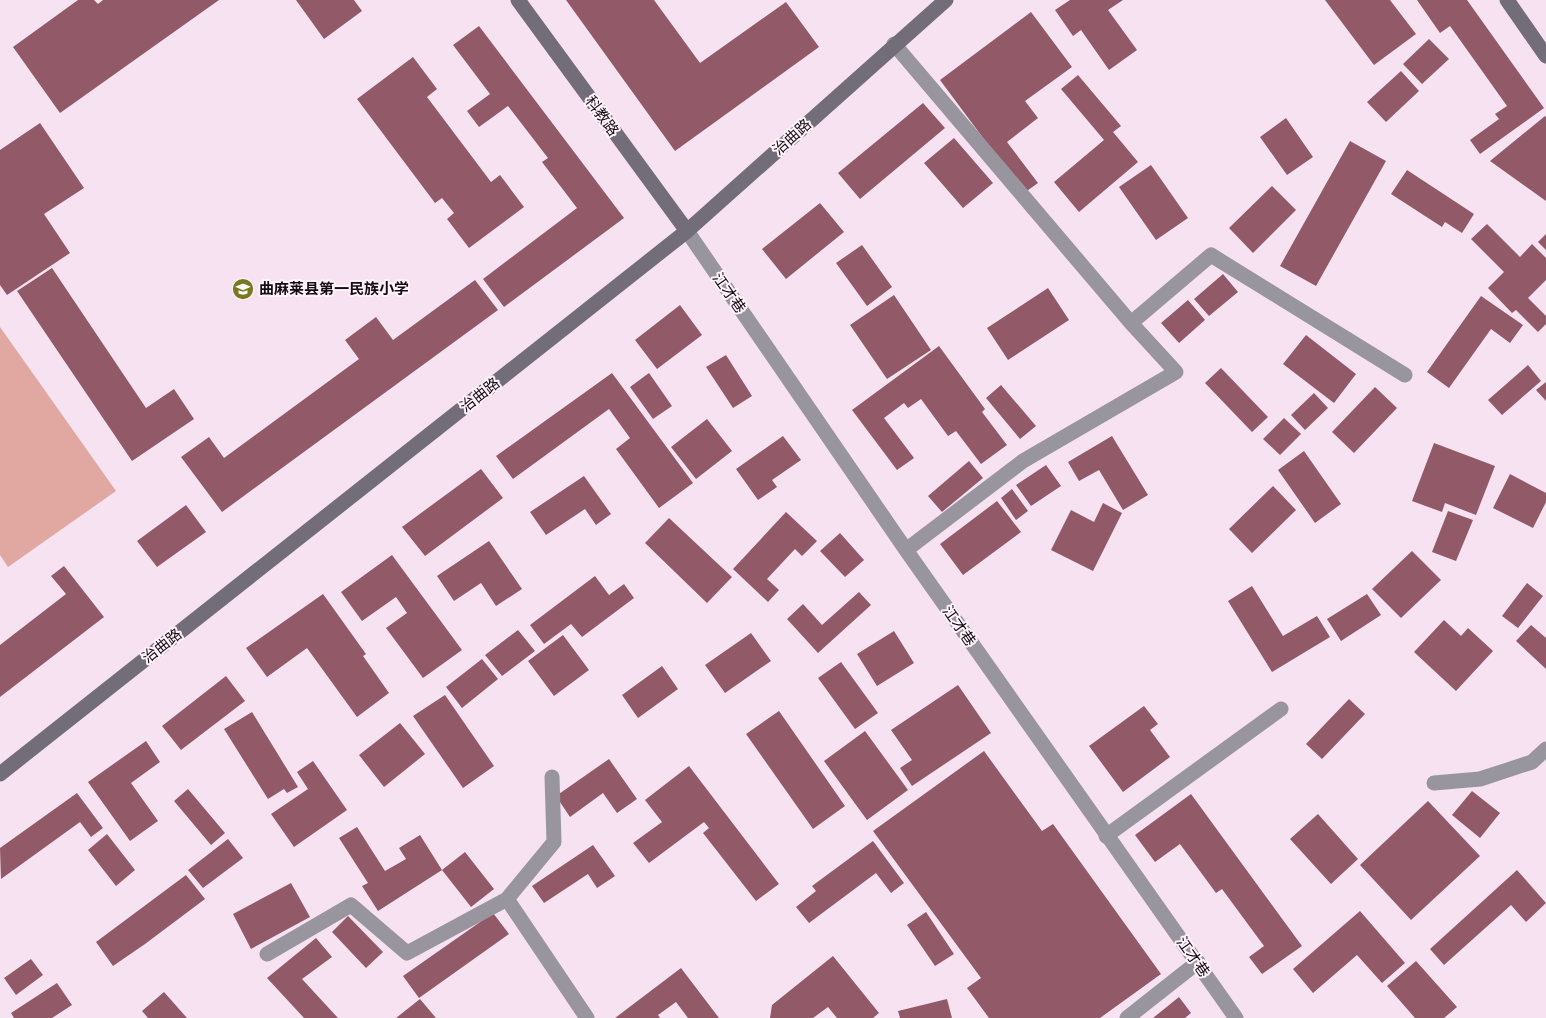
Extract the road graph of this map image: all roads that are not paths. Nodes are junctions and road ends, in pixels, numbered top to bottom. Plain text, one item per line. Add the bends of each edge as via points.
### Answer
1 (518, 0) edge
2 (946, 0) edge
3 (1508, 0) edge
4 (894, 44) junction
5 (1546, 56) edge
6 (686, 231) junction
7 (1131, 323) junction
8 (1405, 375) dead end
9 (906, 550) junction
10 (1281, 709) dead end
11 (1546, 749) edge
12 (0, 774) edge
13 (552, 777) dead end
14 (1434, 783) dead end
15 (1106, 836) junction
16 (507, 899) junction
17 (268, 954) dead end
18 (1198, 962) junction
19 (587, 1018) edge
20 (1127, 1018) edge
21 (1236, 1018) edge

1 - 6 main road, 科教路
2 - 4 main road, 治曲路
3 - 5 main road
4 - 6 main road, 治曲路
4 - 7 street
6 - 9 street, 江才巷
6 - 12 main road, 治曲路
7 - 8 street via 1211,255
7 - 9 street via 1176,372 1023,461
9 - 15 street, 江才巷
10 - 15 street
11 - 14 street via 1532,762 1480,779
13 - 16 street via 554,842
15 - 18 street, 江才巷
16 - 17 street via 407,953 351,905
16 - 19 street
18 - 20 street
18 - 21 street, 江才巷

